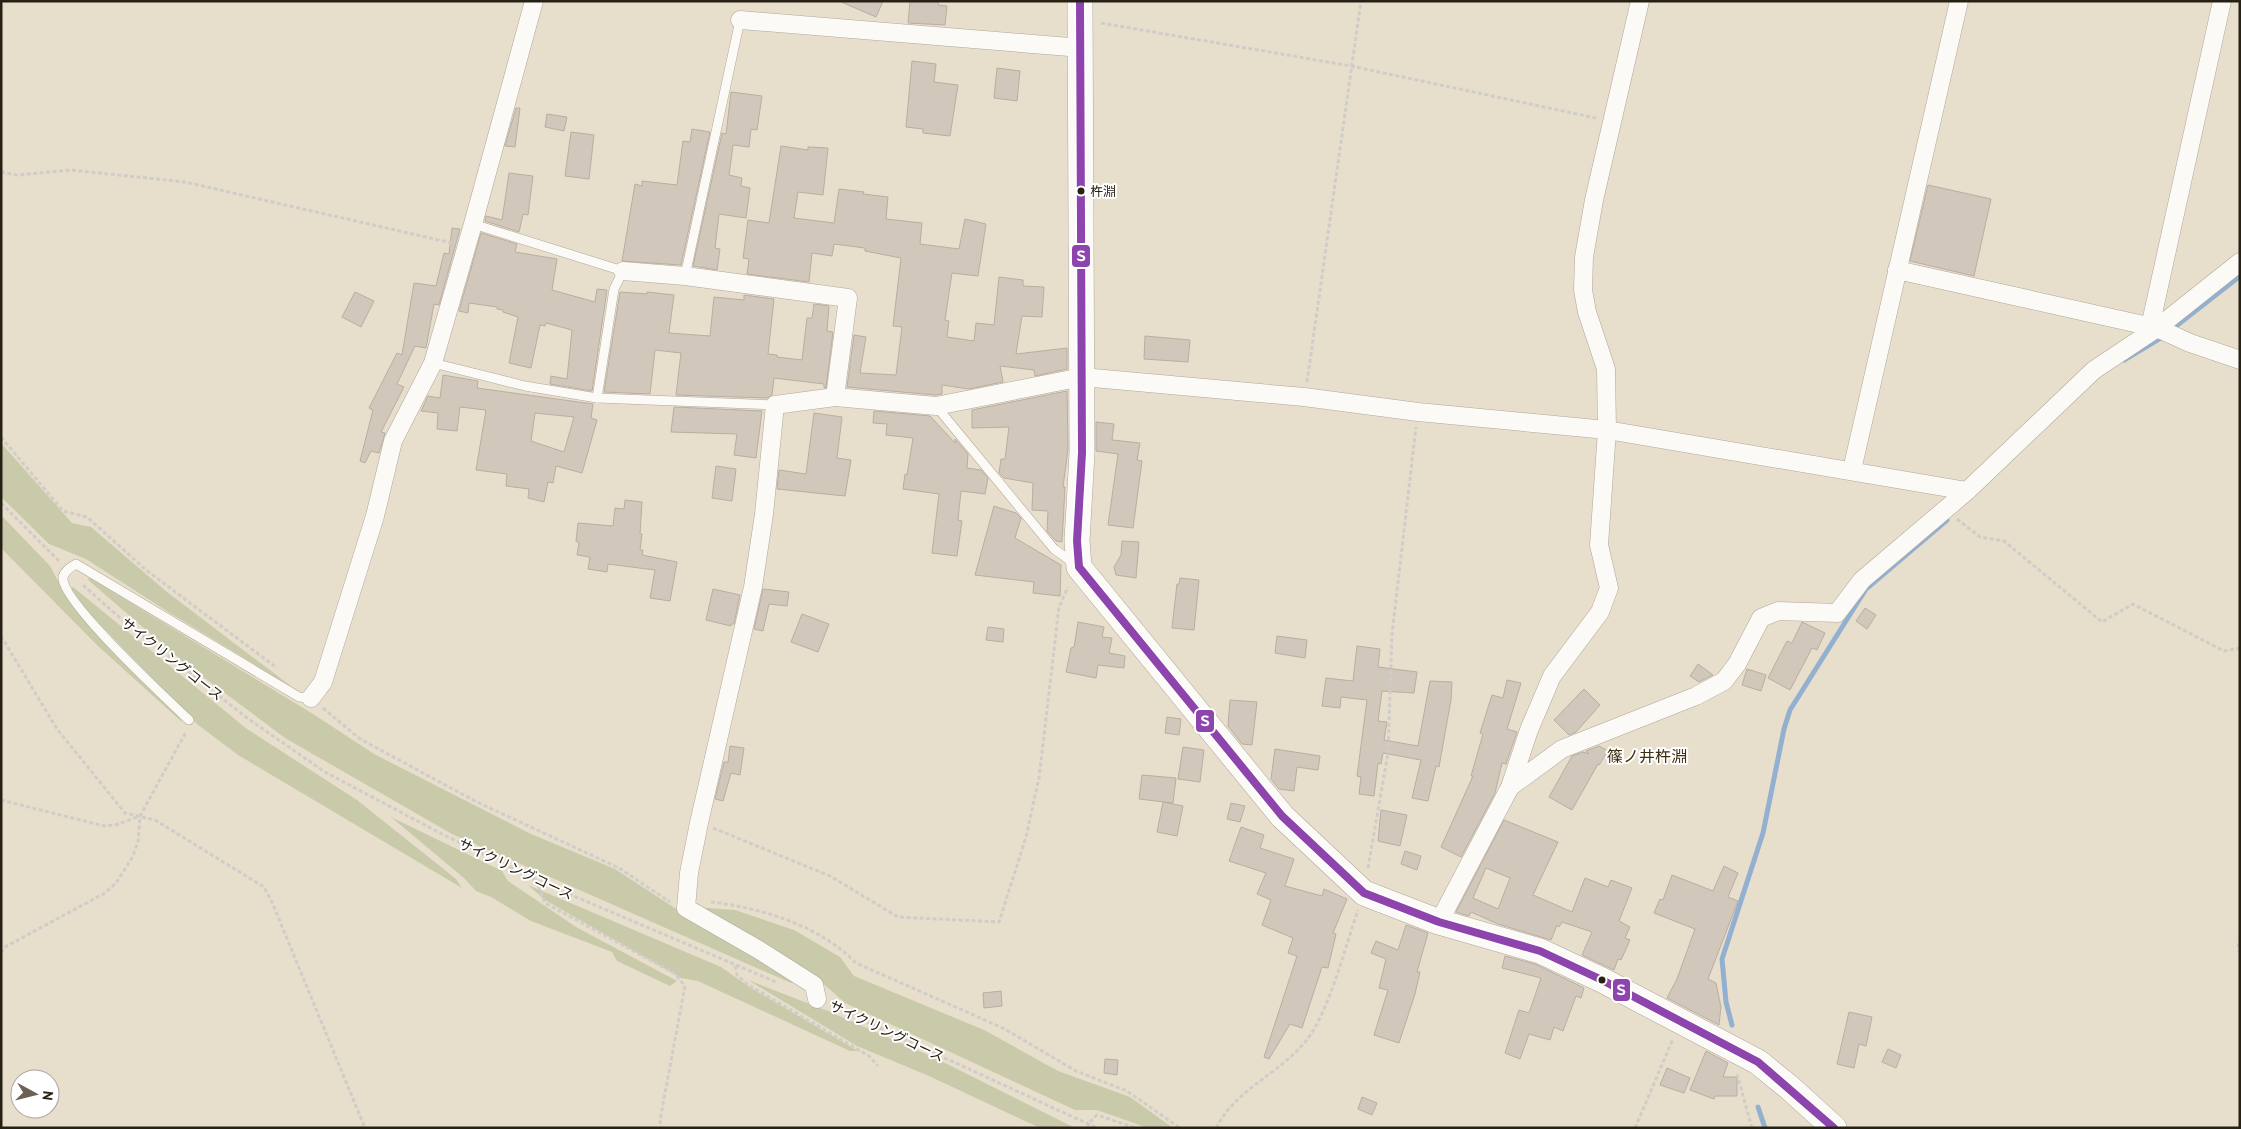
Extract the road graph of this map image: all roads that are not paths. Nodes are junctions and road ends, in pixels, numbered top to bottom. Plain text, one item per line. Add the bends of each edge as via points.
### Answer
1 (534, 1) edge
2 (1640, 1) edge
3 (1959, 1) edge
4 (2222, 1) edge
5 (1080, 10) edge
6 (740, 20) joint
7 (1082, 48) junction
8 (473, 224) junction
9 (2240, 262) edge
10 (1897, 270) junction
11 (623, 271) junction
12 (685, 276) junction
13 (2153, 328) junction
14 (2240, 360) edge
15 (432, 363) junction
16 (1082, 377) junction
17 (836, 397) junction
18 (597, 398) junction
19 (775, 405) junction
20 (936, 406) junction
21 (1608, 430) junction
22 (1852, 470) junction
23 (1967, 491) junction
24 (1080, 566) junction
25 (311, 698) joint
26 (189, 720) road end
27 (1510, 787) junction
28 (1439, 922) junction
29 (817, 999) road end
30 (1834, 1128) edge

1 - 8 street
2 - 21 street via 1611,121 1584,257 1583,290 1587,312 1606,369
3 - 10 street
4 - 13 street
5 - 7 street
6 - 7 street
6 - 12 lane
7 - 16 street
8 - 11 lane
8 - 15 street
9 - 13 street
10 - 13 street
10 - 22 street
11 - 12 street
11 - 18 lane via 614,289
12 - 17 street via 848,298
13 - 14 street
13 - 23 street via 2094,370
15 - 18 lane via 525,386
15 - 25 street via 393,441 375,516 324,682
16 - 20 street
16 - 21 street
16 - 24 street
17 - 19 street
17 - 20 street
18 - 19 lane
19 - 29 street via 753,587 699,823 686,908 814,985
20 - 24 lane via 1054,549
21 - 22 street
21 - 27 street via 1599,545 1608,594 1600,612 1552,676
22 - 23 street
23 - 27 street via 1862,580 1837,613 1778,611 1761,618 1737,664 1724,681 1696,696 1562,749
24 - 28 street via 1282,816 1364,893
25 - 26 lane via 298,697 76,564 67,570 63,578 66,589 91,621
27 - 28 street
28 - 30 street via 1540,951 1681,1020 1758,1062

